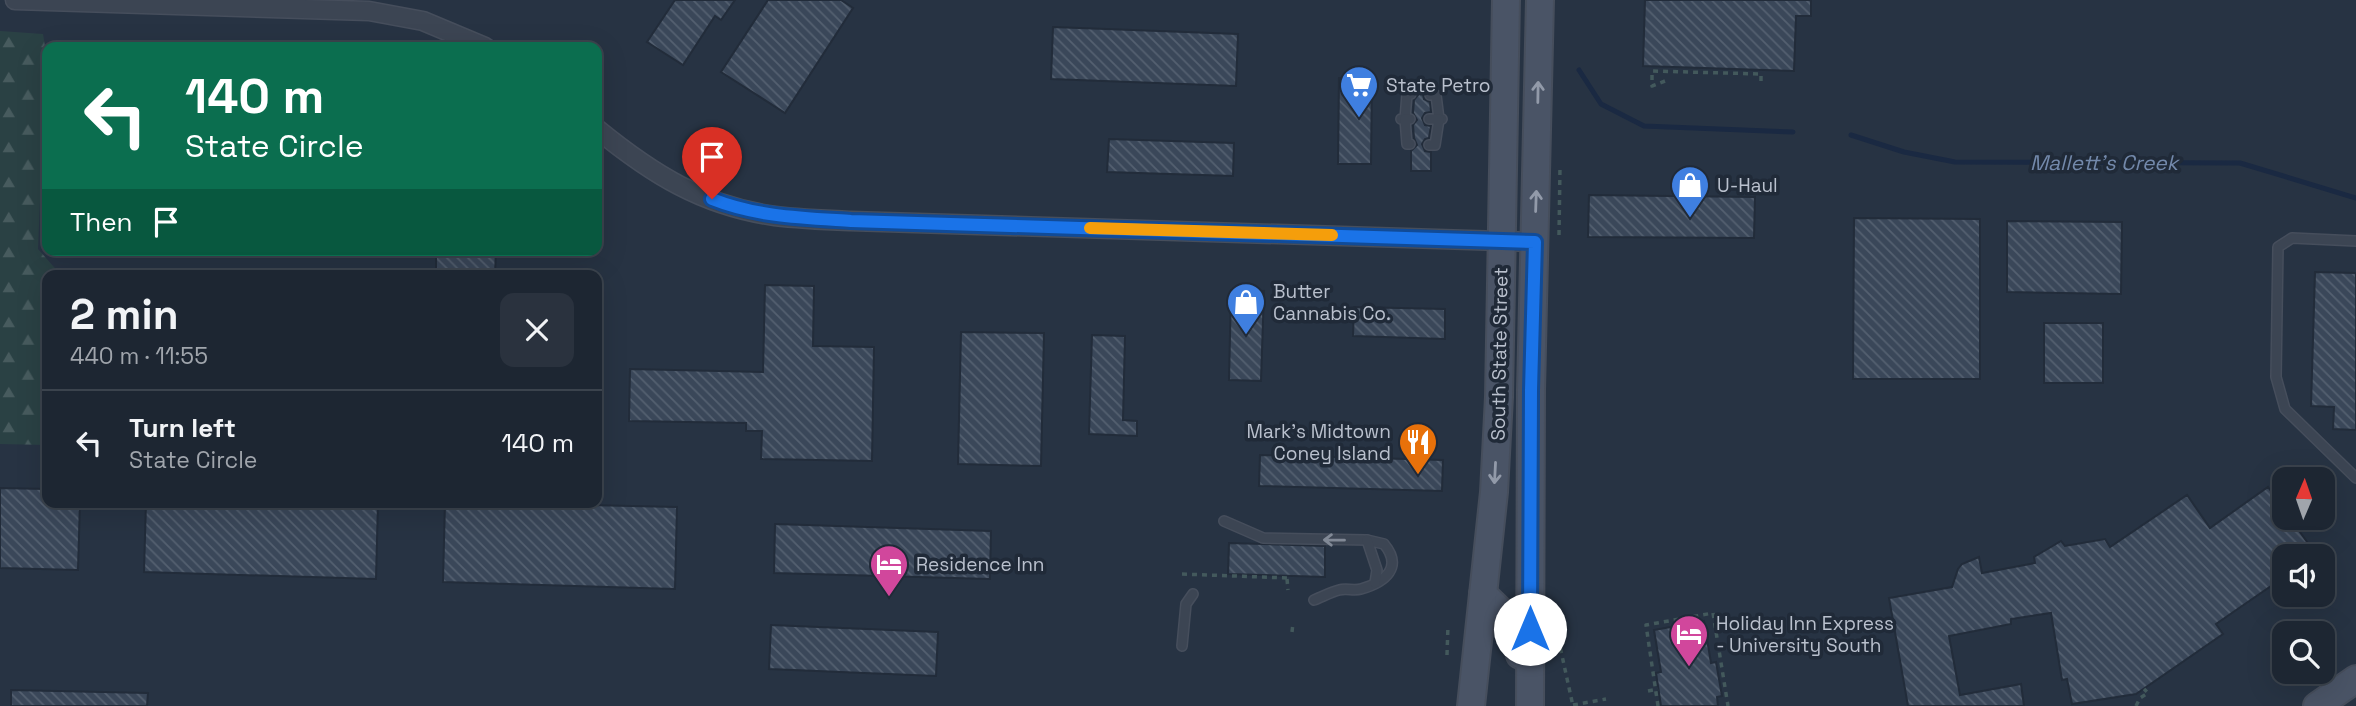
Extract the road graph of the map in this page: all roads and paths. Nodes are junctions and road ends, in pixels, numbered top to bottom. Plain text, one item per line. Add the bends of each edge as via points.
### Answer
1 (15, 0) edge
2 (1506, 0) edge
3 (1540, 0) edge
4 (473, 42) edge
5 (1664, 81) dead end
6 (1761, 84) dead end
7 (1410, 94) dead end
8 (1430, 95) dead end
9 (602, 133) edge
10 (1410, 144) dead end
11 (1429, 145) dead end
12 (1504, 160) junction
13 (1537, 160) junction
14 (1560, 173) dead end
15 (1547, 238) junction
16 (1501, 240) junction
17 (2356, 241) edge
18 (2356, 478) edge
19 (1224, 521) dead end
20 (1367, 540) junction
21 (1182, 574) dead end
22 (1375, 583) junction
23 (1288, 590) dead end
24 (1192, 594) dead end
25 (1483, 594) junction
26 (1314, 600) dead end
27 (1553, 613) dead end
28 (1293, 623) dead end
29 (1448, 625) dead end
30 (1292, 632) dead end
31 (1182, 646) dead end
32 (1447, 655) dead end
33 (2356, 679) edge
34 (1657, 689) junction
35 (2144, 689) dead end
36 (1648, 691) dead end
37 (1606, 699) dead end
38 (1471, 706) edge
39 (1521, 706) edge
40 (1530, 706) edge
41 (1573, 706) edge
42 (1658, 706) edge
43 (1728, 706) edge
44 (2136, 706) edge
45 (2317, 706) edge

1 - 4 street via 369,11 423,22
2 - 12 main road, South State Street
13 -> 3 main road, South State Street
5 - 6 path via 1652,86 1652,71 1761,74
7 - 10 lane via 1405,119 1406,144
8 - 11 lane via 1436,95 1437,119 1435,145
9 - 16 street via 631,158 690,191 733,208 776,216
12 - 13 street
12 - 16 main road, South State Street
15 -> 13 main road, South State Street
14 - 15 path
15 - 16 street
15 - 40 main road, South State Street via 1531,390
16 -> 25 main road, South State Street via 1497,451
17 - 18 lane via 2292,238 2278,247 2276,377 2284,409
20 -> 19 lane via 1263,538
20 - 22 lane via 1377,570
20 - 22 lane via 1384,544 1392,554 1387,577
21 - 23 path via 1287,577
22 - 26 lane
24 - 31 lane via 1186,604
25 - 38 main road, South State Street
25 - 39 main road via 1512,622 1520,653
27 - 41 path
28 - 30 path
29 - 32 path
33 - 45 main road
34 - 36 path
34 - 42 path
34 - 43 path via 1646,625 1713,613
35 - 44 path via 2148,693
37 - 41 path

